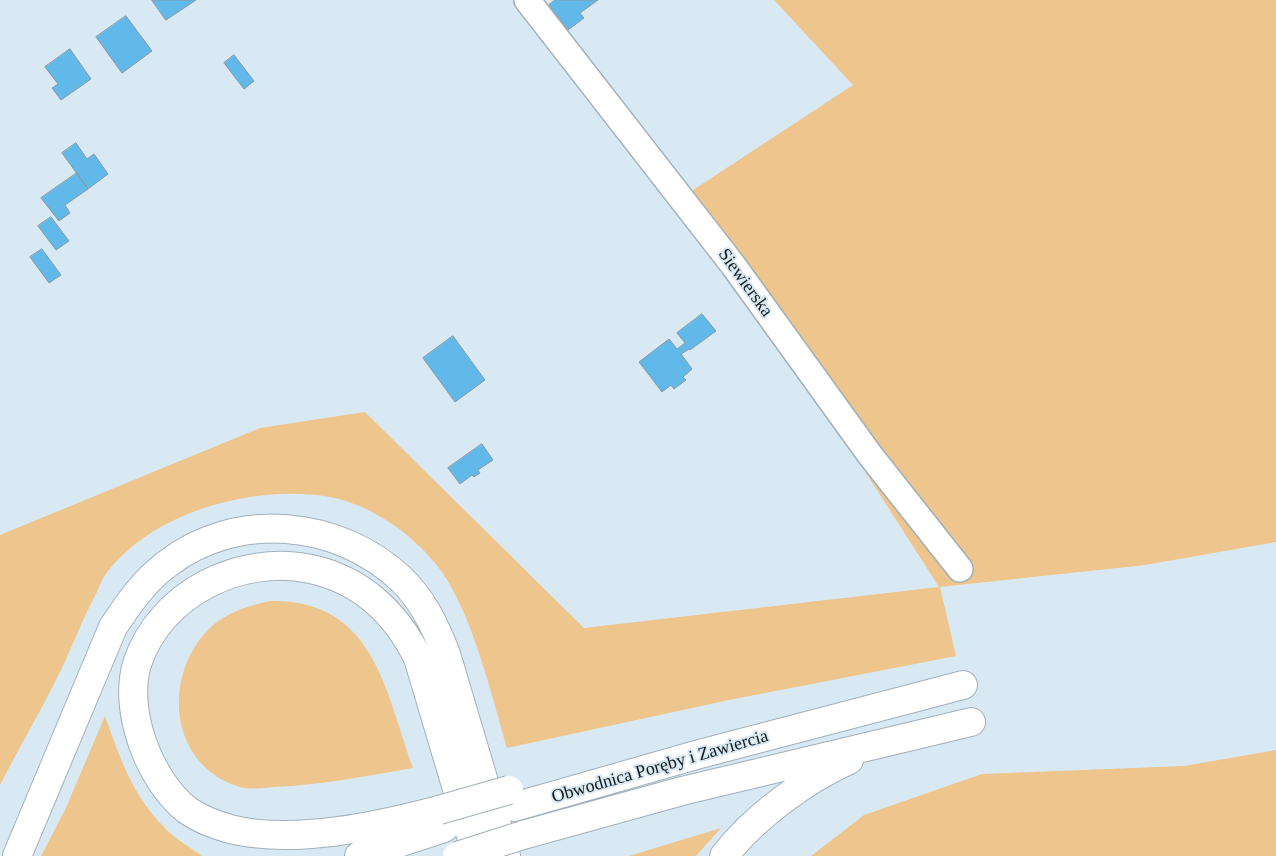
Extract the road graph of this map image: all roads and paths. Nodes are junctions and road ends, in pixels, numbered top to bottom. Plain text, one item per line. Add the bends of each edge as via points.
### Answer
1 (527, 0) edge
2 (960, 569) dead end
3 (960, 686) dead end
4 (971, 722) dead end
5 (898, 738) junction
6 (442, 819) junction
7 (17, 856) edge
8 (359, 856) edge
9 (457, 856) edge
10 (477, 856) edge
11 (506, 856) edge
12 (724, 856) edge

1 - 2 street, Siewierska via 722,250 870,455
3 - 6 main road, Obwodnica Poręby i Zawiercia via 696,755 512,798
4 - 5 main road, Obwodnica Poręby i Zawiercia
5 - 9 main road, Obwodnica Poręby i Zawiercia, bridge via 682,791
5 - 12 main road via 830,768 774,808
6 - 8 main road, Obwodnica Poręby i Zawiercia
6 - 10 main road via 285,834 230,829 187,810 162,781 144,749 135,715 137,665 146,644 176,605 198,588 247,568 272,565 308,568 349,582 371,596 407,634 418,658
7 - 11 main road via 114,627 146,581 192,548 218,537 245,530 274,528 330,536 356,547 402,580 420,601 435,625 446,654

